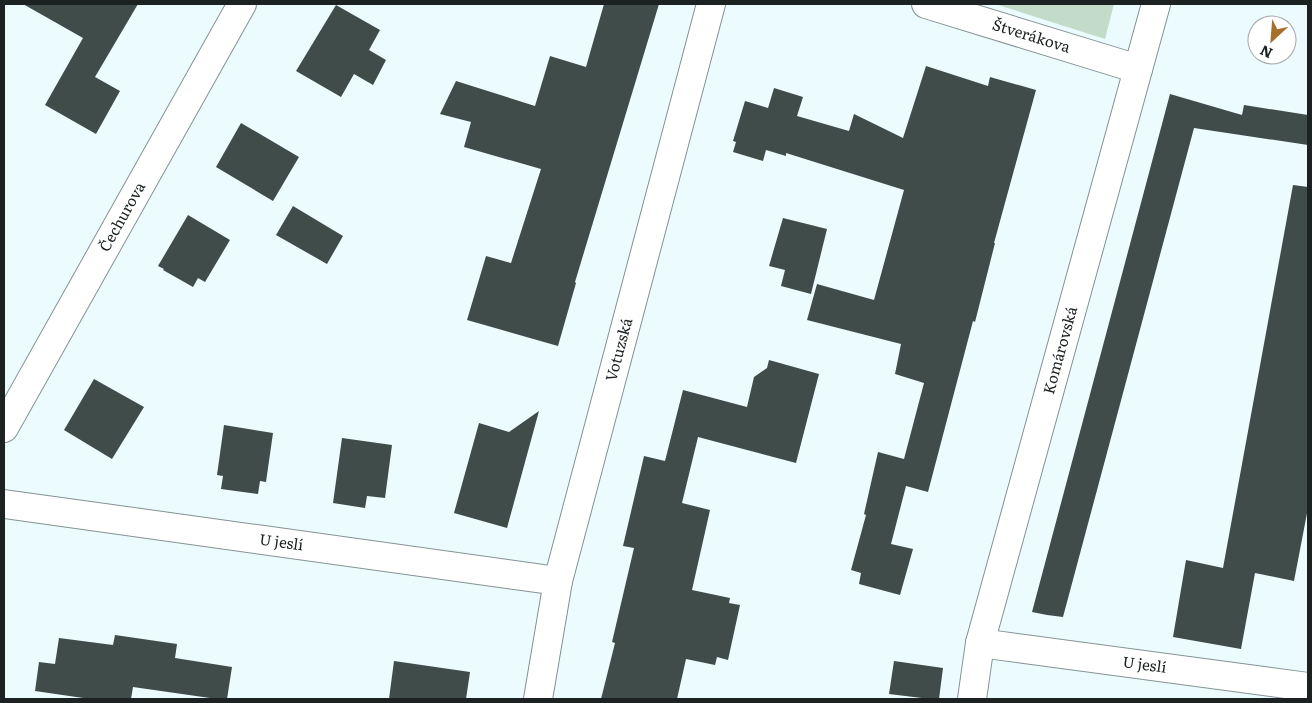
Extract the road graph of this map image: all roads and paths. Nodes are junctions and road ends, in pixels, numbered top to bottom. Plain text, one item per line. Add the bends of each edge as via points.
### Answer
1 (242, 4) edge
2 (711, 4) edge
3 (926, 4) edge
4 (1156, 4) edge
5 (1138, 70) junction
6 (4, 428) edge
7 (4, 504) edge
8 (558, 581) junction
9 (980, 643) junction
10 (1308, 687) edge
11 (538, 699) edge
12 (972, 699) edge

1 - 6 street, Čechurova
2 - 8 street, Votuzská
3 - 5 street, Štverákova
4 - 5 street, Komárovská
5 - 9 street, Komárovská
7 - 8 street, U jeslí
8 - 11 street, Votuzská
9 - 10 street, U jeslí
9 - 12 street, Komárovská

